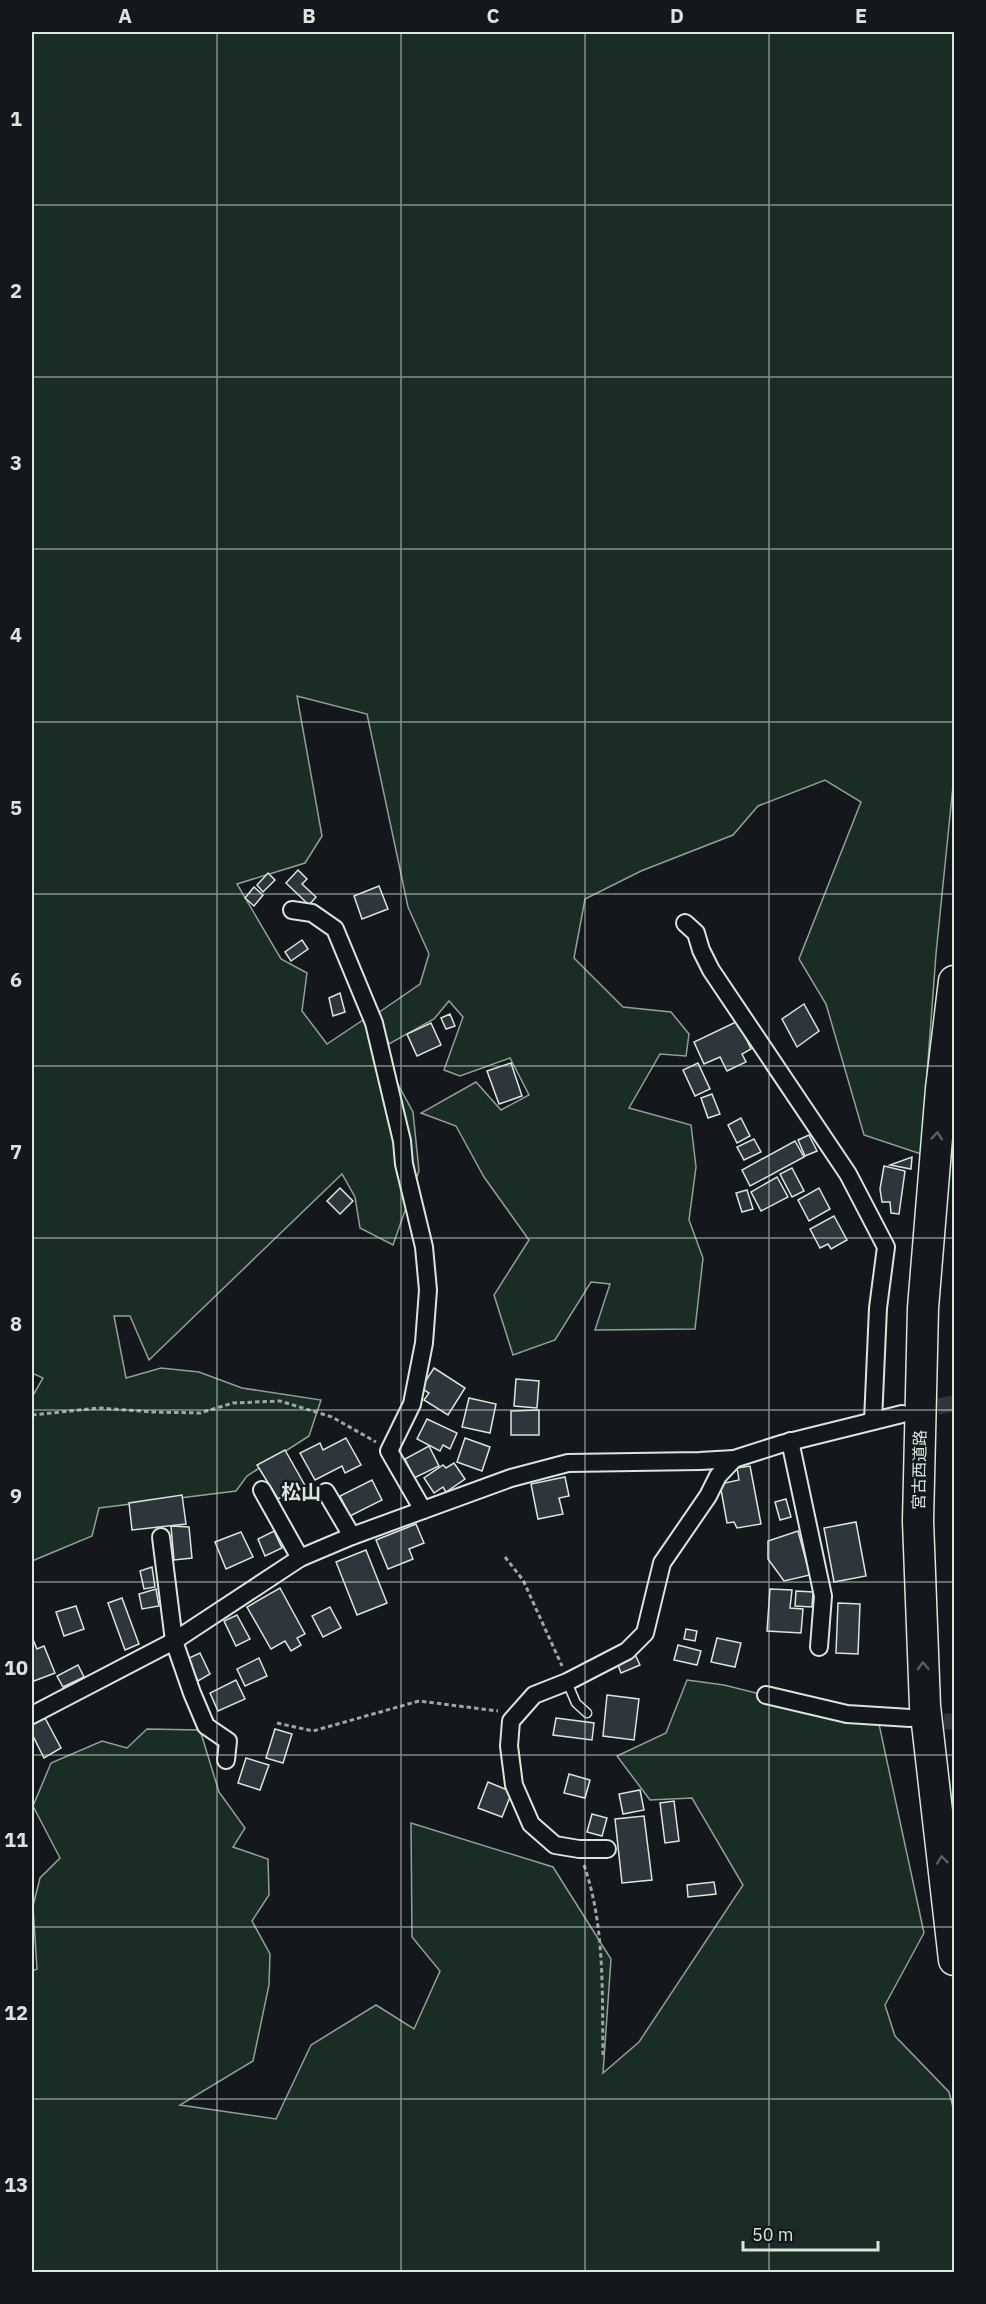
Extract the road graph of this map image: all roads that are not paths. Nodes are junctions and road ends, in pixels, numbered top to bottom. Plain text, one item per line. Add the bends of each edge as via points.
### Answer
1 (292, 910) dead end
2 (686, 923) dead end
3 (954, 981) edge
4 (954, 1161) edge
5 (902, 1414) tunnel mouth
6 (873, 1421) junction
7 (790, 1442) junction
8 (734, 1459) junction
9 (262, 1490) dead end
10 (326, 1492) dead end
11 (423, 1510) junction
12 (352, 1536) junction
13 (161, 1537) dead end
14 (300, 1558) junction
15 (174, 1641) junction
16 (819, 1647) dead end
17 (567, 1682) junction
18 (766, 1695) dead end
19 (587, 1713) dead end
20 (32, 1714) edge
21 (910, 1718) tunnel mouth
22 (226, 1760) dead end
23 (954, 1782) edge
24 (608, 1849) dead end
25 (954, 1960) edge

1 - 11 street via 312,913 335,929 374,1023 402,1141 424,1247 428,1290 424,1343 412,1404 389,1451
2 - 6 street via 696,933 711,970 848,1174 886,1247 878,1308
25 -> 3 highway, 宮古西道路 via 925,1706 918,1521 923,1308 940,1089
4 - 23 highway, 宮古西道路 via 941,1310 937,1524 946,1707
5 - 6 street
6 - 7 street
7 - 8 street
7 - 16 street via 823,1596
8 - 11 street via 568,1463 511,1478
8 - 17 street via 718,1476 663,1563 645,1633 627,1651
9 - 14 street
10 - 12 street
11 - 12 street
12 - 14 street
13 - 15 street
14 - 15 street
15 - 20 street
15 - 22 street via 206,1726 228,1741
17 - 19 lane via 576,1703
17 - 24 street via 534,1695 511,1721 509,1746 514,1785 531,1824 555,1845 579,1850
18 - 21 street via 847,1714

